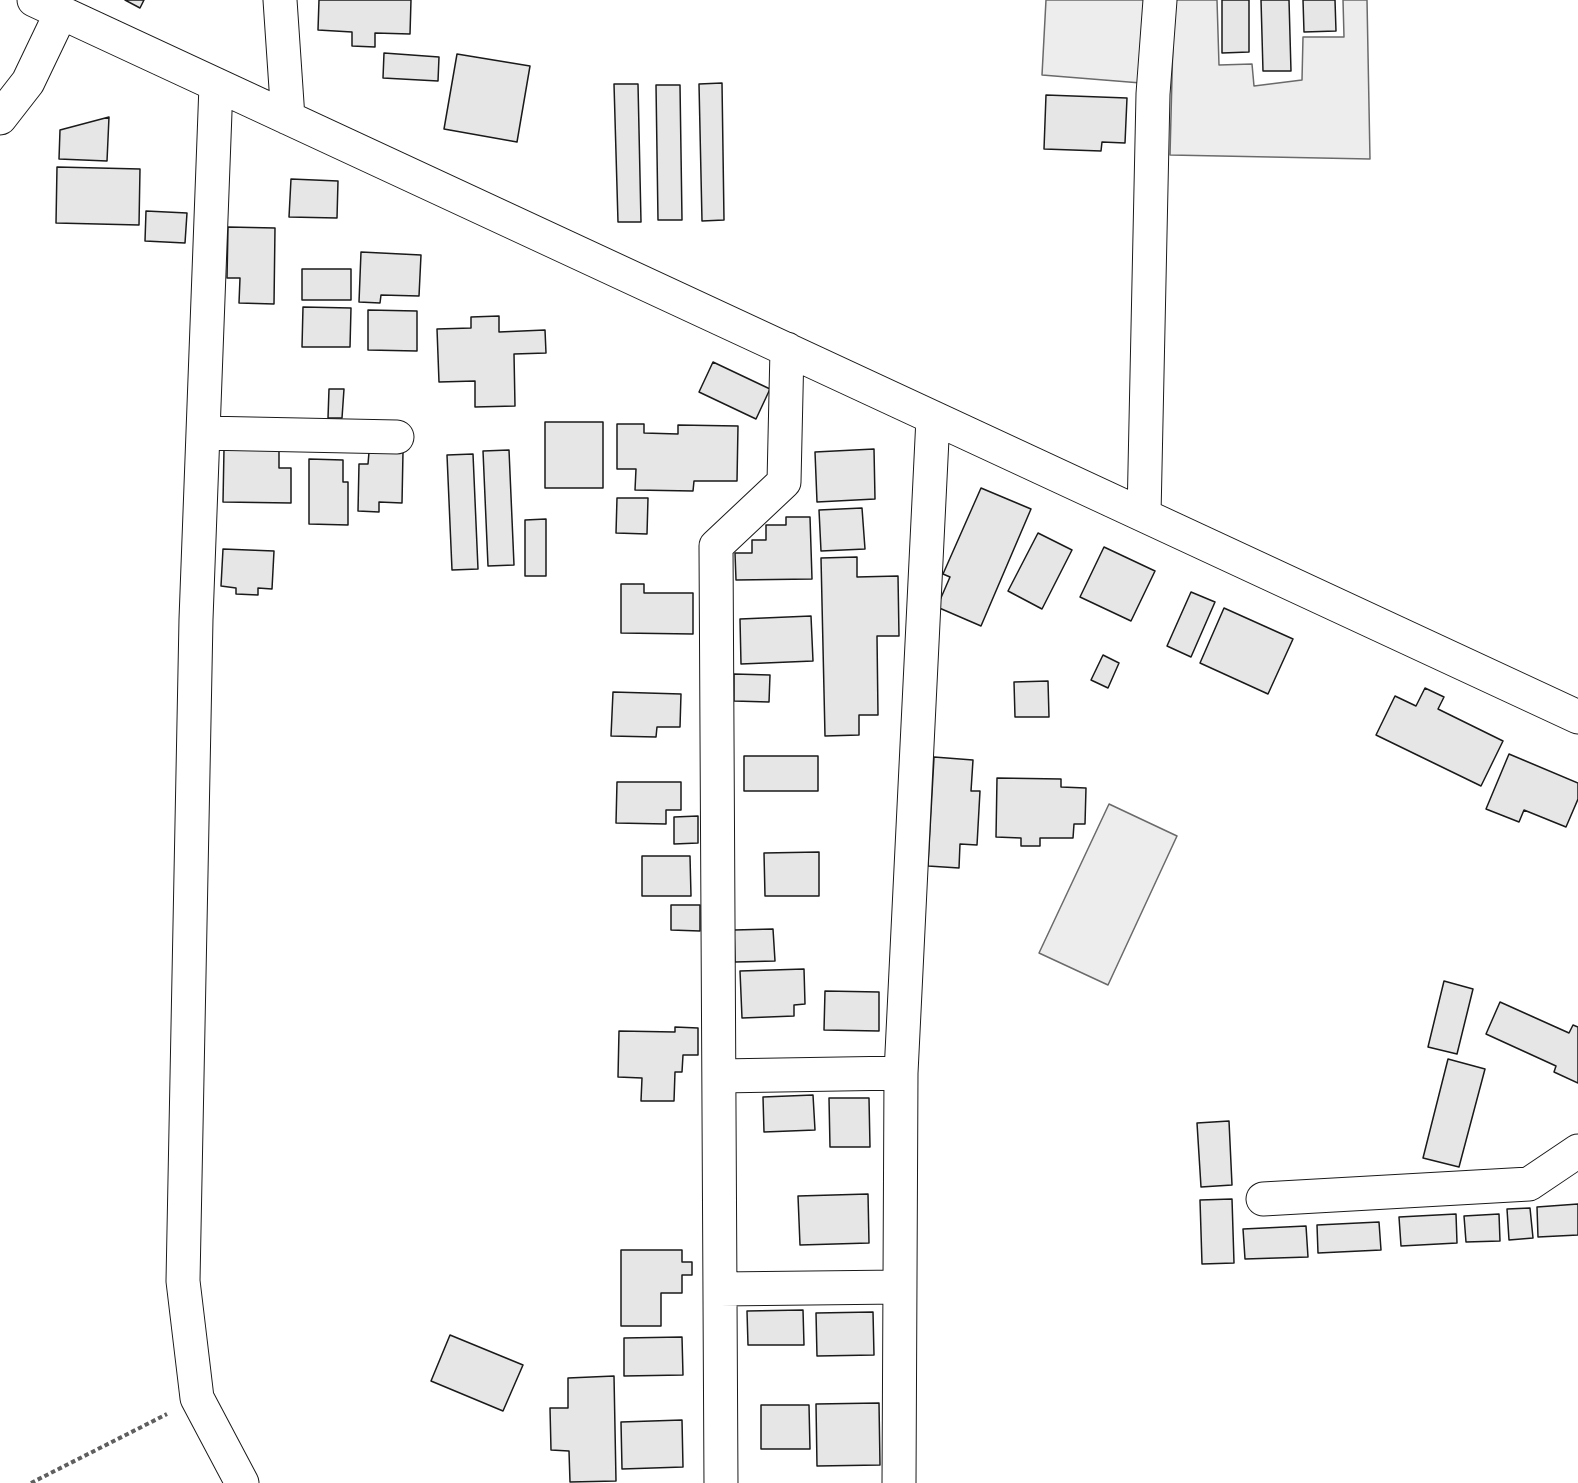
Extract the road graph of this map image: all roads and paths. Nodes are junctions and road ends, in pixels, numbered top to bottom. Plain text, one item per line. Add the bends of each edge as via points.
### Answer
1 (280, 0) edge
2 (1161, 0) edge
3 (48, 6) edge
4 (216, 85) junction
5 (0, 118) edge
6 (288, 118) junction
7 (786, 350) junction
8 (933, 418) junction
9 (203, 433) junction
10 (397, 437) dead end
11 (1144, 515) junction
12 (1578, 717) edge
13 (901, 1073) junction
14 (719, 1076) junction
15 (1578, 1152) edge
16 (1263, 1199) dead end
17 (900, 1287) junction
18 (720, 1289) junction
19 (197, 1398) junction
20 (31, 1483) edge
21 (242, 1483) edge
22 (721, 1483) edge
23 (899, 1483) edge

1 - 6 street
2 - 11 street via 1153,94
3 - 4 street
3 - 5 street via 28,82
4 - 6 street
4 - 9 street
6 - 7 street
7 - 8 street
7 - 14 street via 784,482 716,546
8 - 11 street
8 - 13 street
9 - 10 street
9 - 19 street via 183,1281
11 - 12 street
13 - 14 street
13 - 17 street
14 - 18 street
15 - 16 street via 1529,1184
17 - 18 street
17 - 23 street
18 - 22 street
19 - 20 path
19 - 21 street

